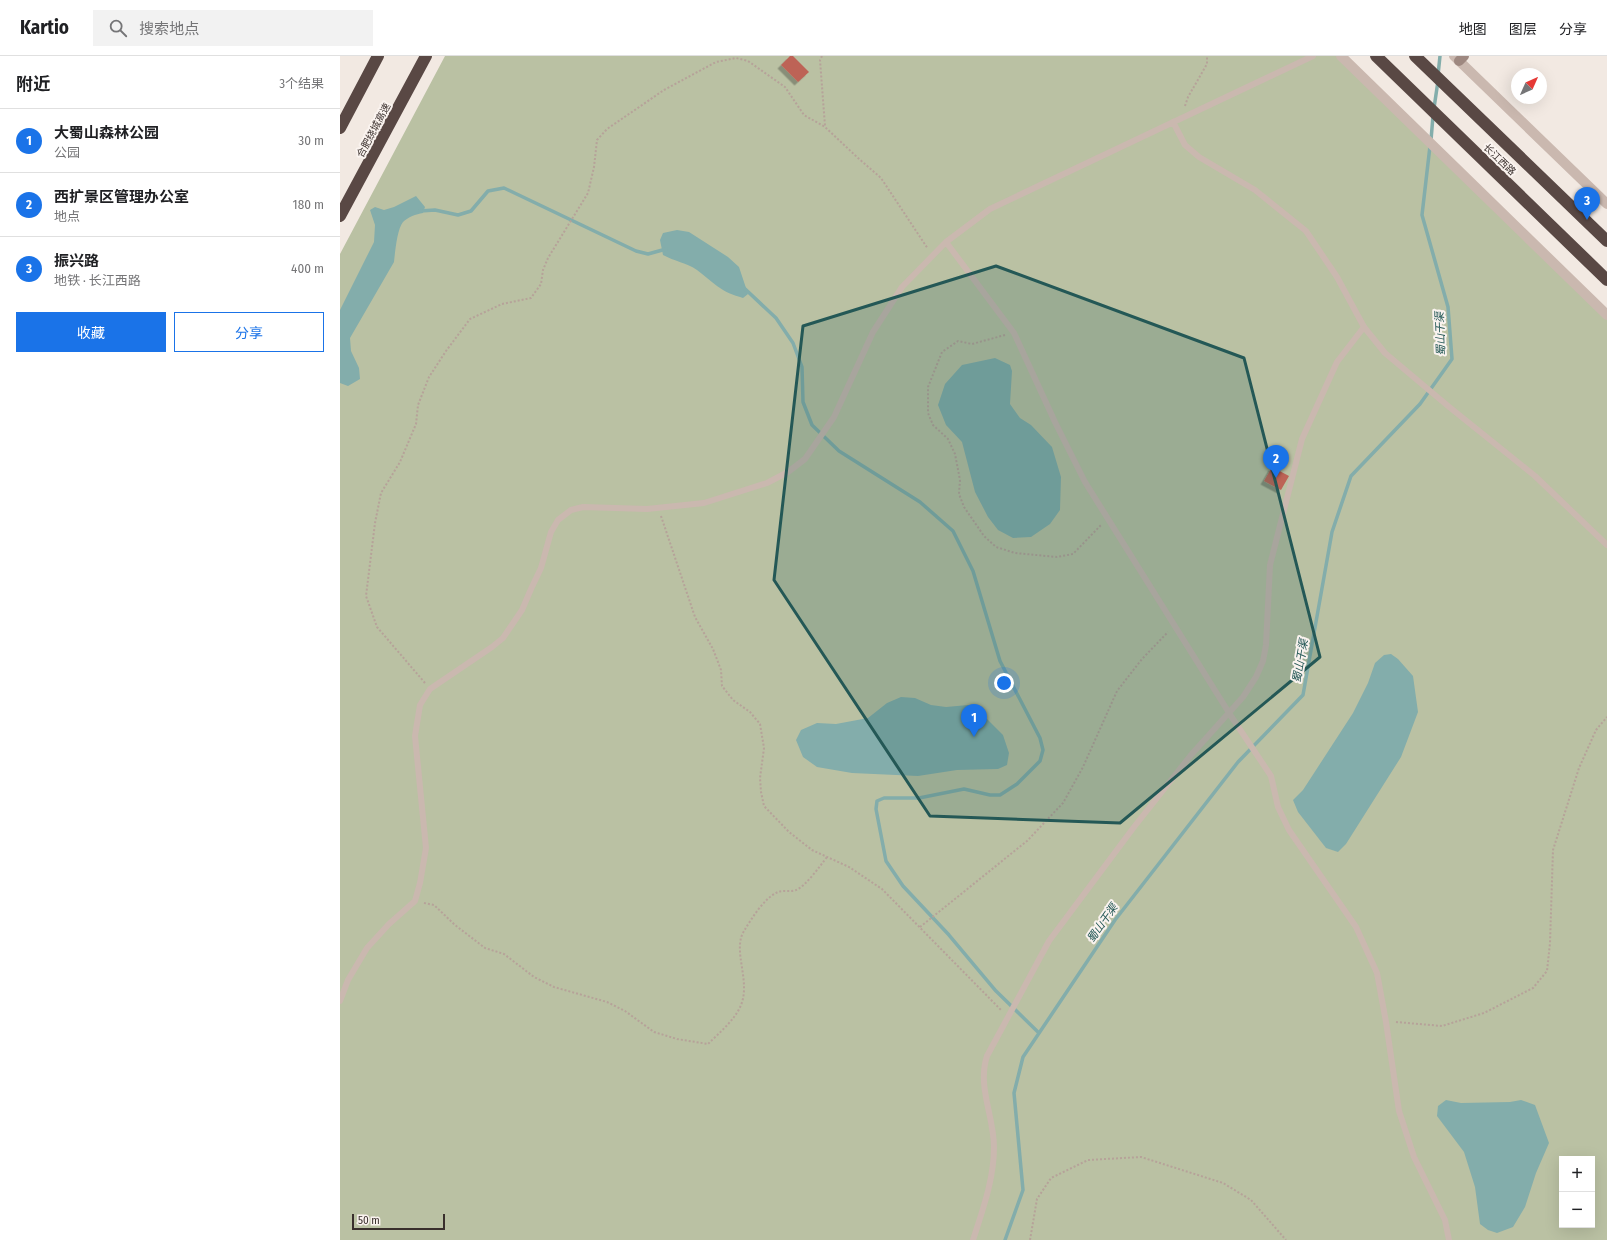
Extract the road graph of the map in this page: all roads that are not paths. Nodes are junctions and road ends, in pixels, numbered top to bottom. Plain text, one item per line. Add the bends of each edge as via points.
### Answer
1 (378, 56) edge
2 (426, 56) edge
3 (1313, 56) edge
4 (1341, 56) edge
5 (1376, 56) edge
6 (1415, 56) edge
7 (1459, 58) edge
8 (1173, 122) junction
9 (340, 128) edge
10 (1607, 204) edge
11 (340, 216) edge
12 (1607, 241) edge
13 (946, 242) junction
14 (1607, 280) edge
15 (1607, 315) edge
16 (1364, 326) junction
17 (1607, 545) edge
18 (1230, 714) junction
19 (340, 1001) edge
20 (973, 1240) edge
21 (1449, 1240) edge

1 - 9 highway
2 - 11 highway, 合肥绕城高速
3 - 8 lane
4 - 15 street
5 - 14 highway, 长江西路
6 - 12 highway, 长江西路
7 - 10 street
8 - 13 lane via 990,209
8 - 16 lane via 1185,144 1199,157 1255,190 1306,231 1337,277
13 - 18 lane via 1014,333 1054,422 1086,482
13 - 19 lane via 902,287 874,332 826,430 805,459 788,472 767,483 704,503 647,509 582,506 561,516 550,532 541,568 525,603 503,638 430,689 420,705 415,736 426,848 420,883 415,900 368,948 348,980
16 - 17 lane via 1386,353 1534,476
16 - 18 lane via 1337,362 1302,440 1270,564 1266,645 1262,661 1256,678
18 - 20 lane via 1191,755 1134,826 1049,941 987,1056 983,1081 994,1136 994,1149 990,1186
18 - 21 lane via 1271,776 1278,807 1289,830 1356,927 1377,973 1399,1111 1414,1157 1445,1220

